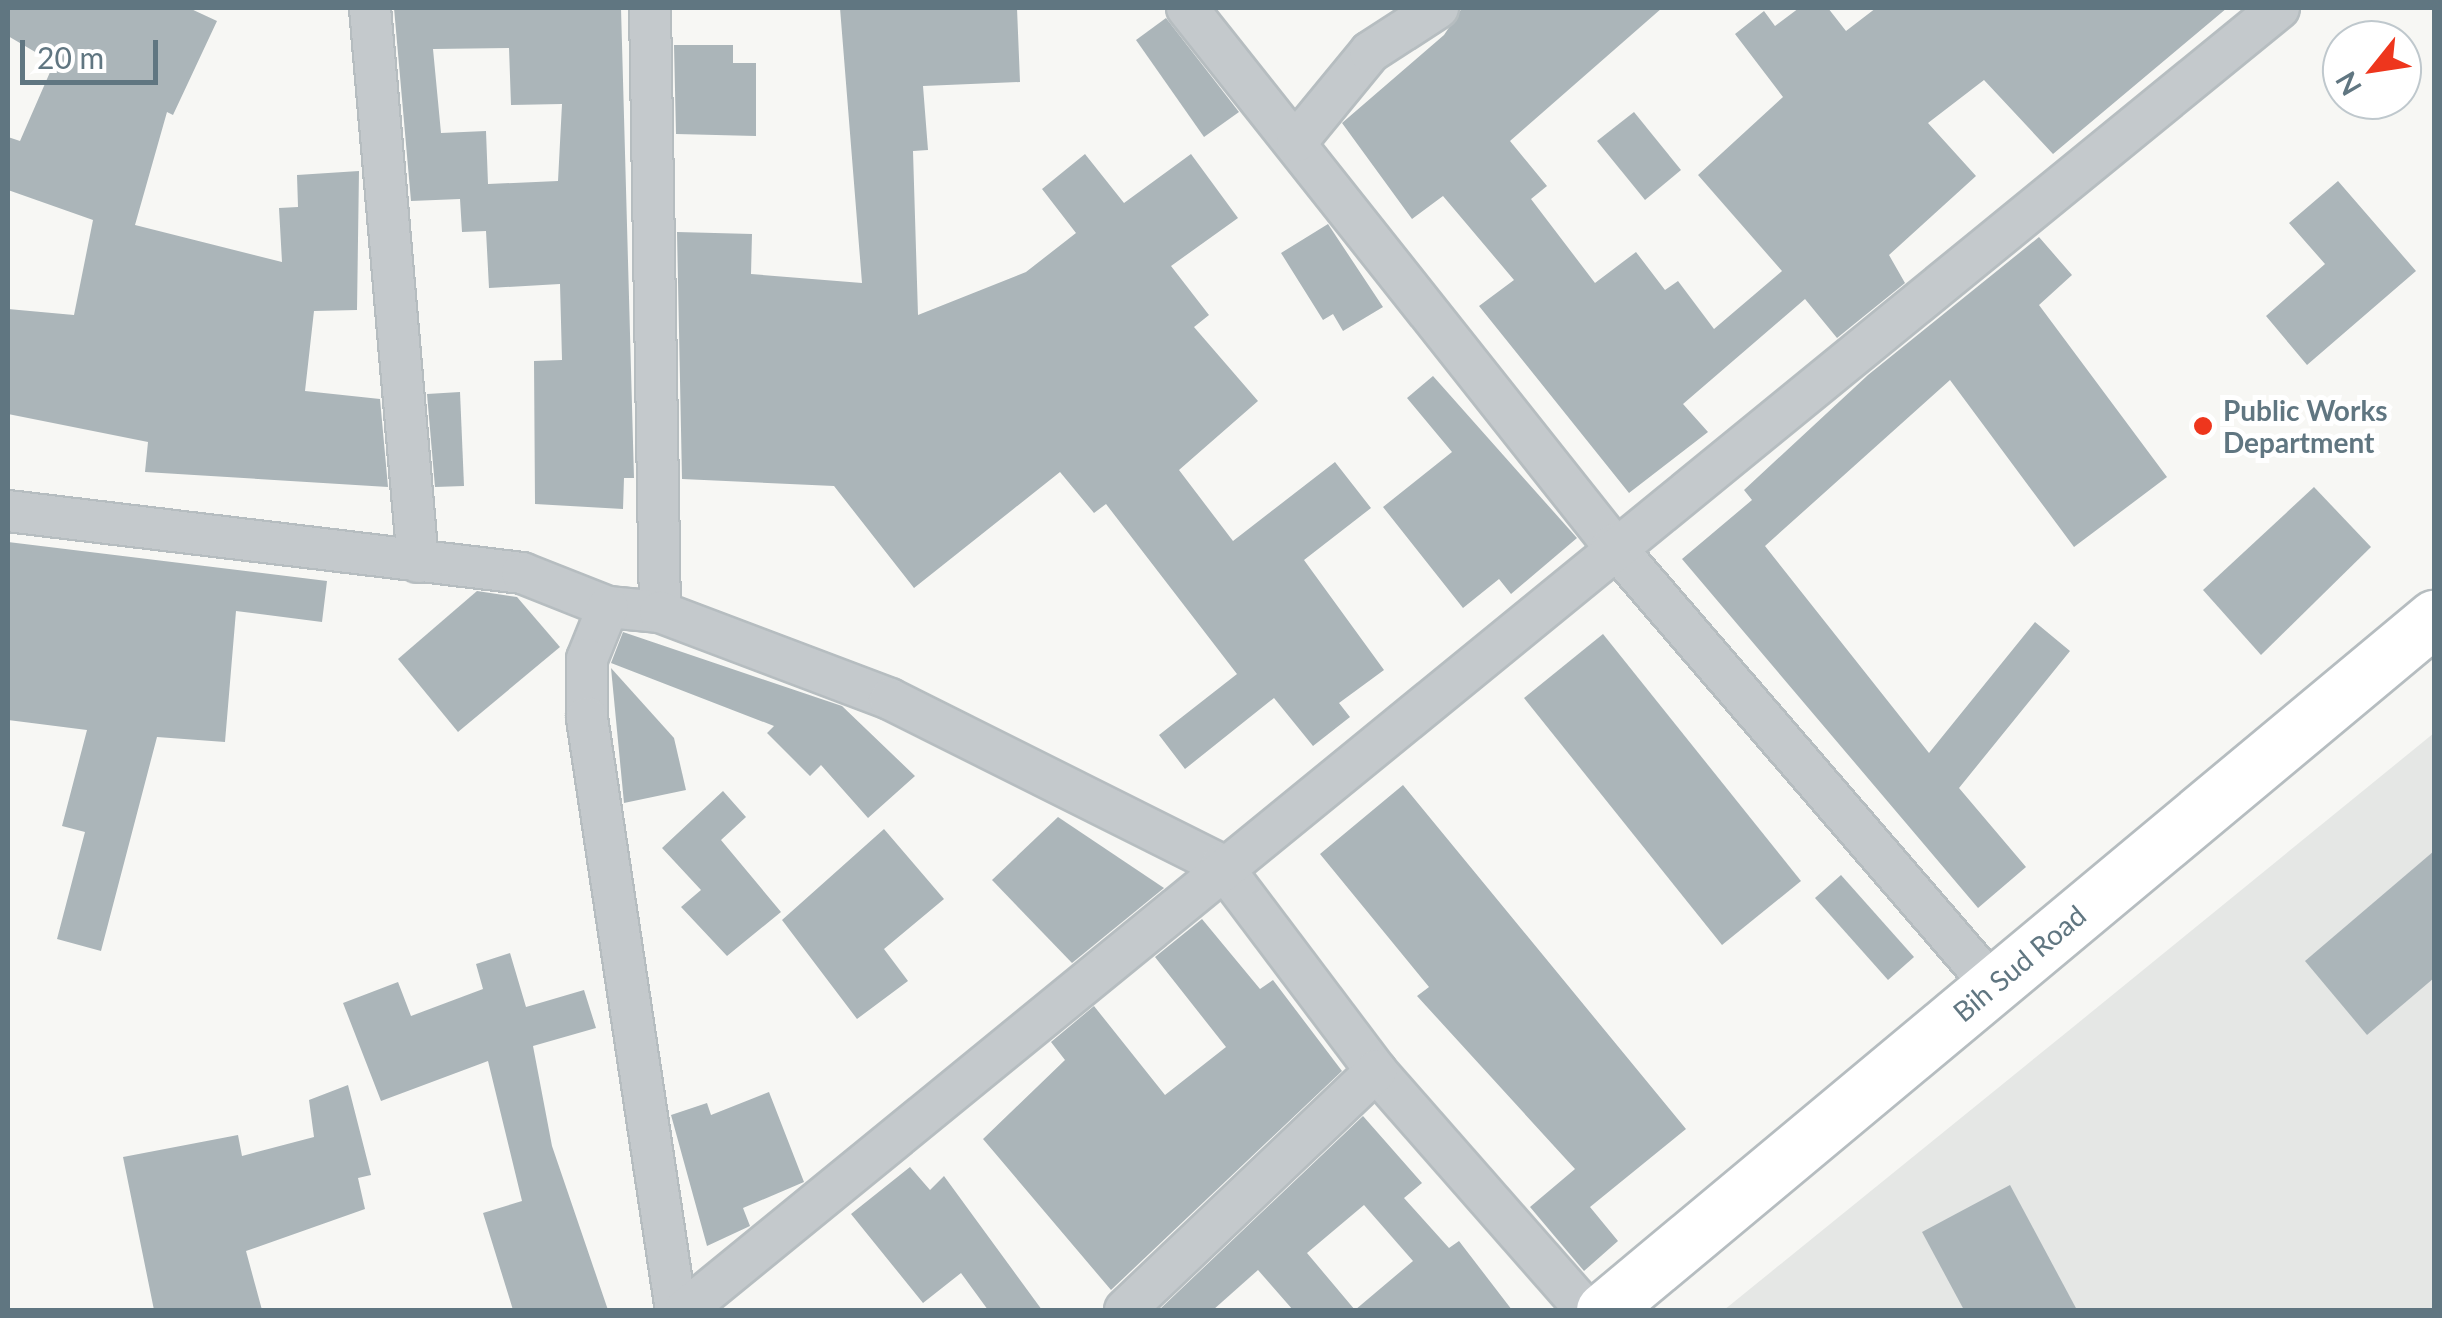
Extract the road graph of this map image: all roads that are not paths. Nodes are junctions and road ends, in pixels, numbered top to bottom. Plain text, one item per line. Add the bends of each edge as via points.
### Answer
1 (370, 8) edge
2 (650, 8) edge
3 (1188, 8) edge
4 (1438, 8) edge
5 (2279, 8) edge
6 (1297, 141) junction
7 (8, 511) edge
8 (1612, 545) junction
9 (418, 562) junction
10 (608, 606) junction
11 (660, 612) junction
12 (2434, 618) edge
13 (1221, 865) junction
14 (1992, 985) junction
15 (1376, 1071) junction
16 (676, 1310) edge
17 (685, 1310) edge
18 (1126, 1310) edge
19 (1586, 1310) edge
20 (1604, 1310) edge

1 - 9 street
2 - 11 street
3 - 6 street
4 - 6 street via 1370,52
5 - 8 street
6 - 8 street
7 - 9 street
8 - 13 street
8 - 14 street
9 - 10 street via 522,574
10 - 11 street
10 - 16 street via 587,659 587,718
11 - 13 street via 890,698
12 - 14 main road, Bih Sud Road
13 - 15 street
13 - 17 street
14 - 20 main road, Bih Sud Road
15 - 18 street
15 - 19 street

